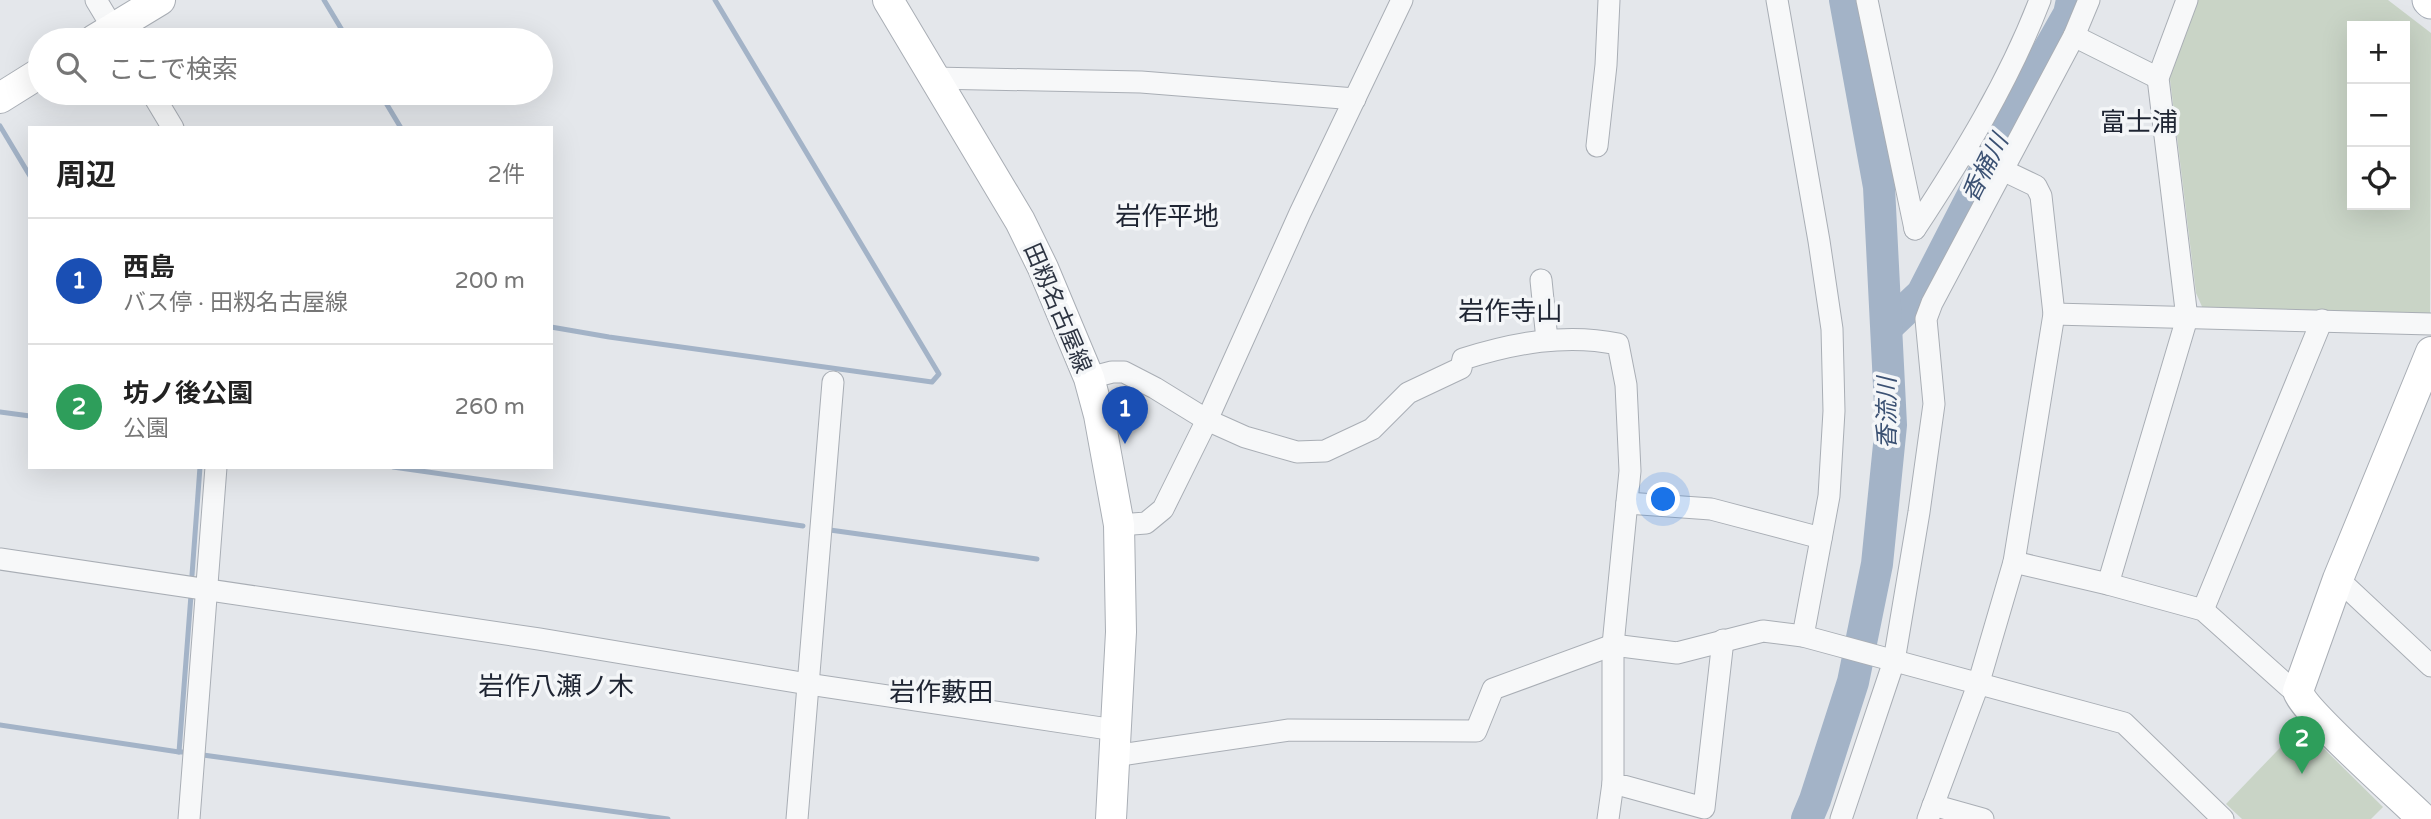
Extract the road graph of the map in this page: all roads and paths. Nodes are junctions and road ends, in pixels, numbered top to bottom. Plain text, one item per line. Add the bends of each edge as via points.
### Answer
1 (96, 0) edge
2 (160, 0) edge
3 (888, 0) edge
4 (1402, 0) edge
5 (1609, 0) edge
6 (1777, 0) edge
7 (1867, 0) edge
8 (2040, 0) edge
9 (2089, 0) edge
10 (2187, 0) edge
11 (106, 28) edge
12 (120, 28) edge
13 (2074, 36) junction
14 (933, 78) junction
15 (2158, 78) junction
16 (28, 80) edge
17 (0, 98) edge
18 (1355, 99) junction
19 (159, 105) edge
20 (172, 126) edge
21 (1597, 146) dead end
22 (1968, 153) junction
23 (2002, 169) junction
24 (1541, 281) dead end
25 (2054, 314) junction
26 (2187, 318) junction
27 (2322, 320) junction
28 (2431, 324) edge
29 (1547, 340) junction
30 (2431, 352) edge
31 (1089, 378) junction
32 (833, 382) dead end
33 (1207, 420) junction
34 (216, 469) edge
35 (1627, 503) junction
36 (1119, 525) junction
37 (1822, 538) junction
38 (0, 559) edge
39 (2014, 562) junction
40 (2338, 579) junction
41 (2108, 584) junction
42 (206, 588) junction
43 (2203, 610) junction
44 (1810, 638) junction
45 (1723, 640) junction
46 (1613, 645) junction
47 (1889, 659) junction
48 (2431, 665) edge
49 (808, 684) junction
50 (1978, 685) junction
51 (2298, 691) junction
52 (1115, 743) junction
53 (1613, 783) junction
54 (1931, 812) edge
55 (189, 819) edge
56 (797, 819) edge
57 (1111, 819) edge
58 (1608, 819) edge
59 (1841, 819) edge
60 (1983, 819) edge
61 (2223, 819) edge
62 (2423, 819) edge

1 - 11 street
2 - 12 main road
3 - 14 main road, 田籾名古屋線
4 - 18 street
5 - 21 street
6 - 37 street via 1832,328 1834,411
7 - 22 street via 1915,229
8 - 22 street
9 - 13 street
10 - 15 street
13 - 15 street
13 - 23 street
14 - 18 street via 1141,82
14 - 31 main road, 田籾名古屋線 via 1020,222
15 - 26 street
16 - 17 main road
18 - 33 street
19 - 20 street
22 - 23 street
23 - 25 street via 2036,186 2041,196
23 - 47 street via 1926,319 1934,404 1919,512
24 - 29 street
25 - 26 street
25 - 39 street
26 - 27 street
26 - 41 street
27 - 28 street
27 - 43 street
29 - 33 street via 1508,345 1463,359 1461,368 1408,393 1372,429 1325,451 1297,452 1245,438
29 - 35 street via 1618,344 1626,384
30 - 40 main road
31 - 33 street via 1124,372
31 - 36 main road, 田籾名古屋線
32 - 49 street
33 - 36 street via 1159,515 1146,523
34 - 42 street
35 - 37 street via 1711,509
35 - 46 street
36 - 52 main road, 田籾名古屋線 via 1121,632
37 - 44 street
38 - 42 street
39 - 41 street
39 - 50 street
40 - 48 street
40 - 51 main road
41 - 43 street
42 - 49 street
42 - 55 street
43 - 51 street
44 - 45 street via 1763,631
44 - 47 street
45 - 46 street via 1677,653
45 - 53 street via 1704,808
46 - 52 street via 1493,689 1476,732 1289,730
46 - 53 street
47 - 50 street
47 - 59 street
49 - 52 street
49 - 56 street
50 - 54 street
50 - 61 street via 2124,723
51 - 62 main road via 2328,727
52 - 57 main road, 田籾名古屋線
53 - 58 street
54 - 60 street

